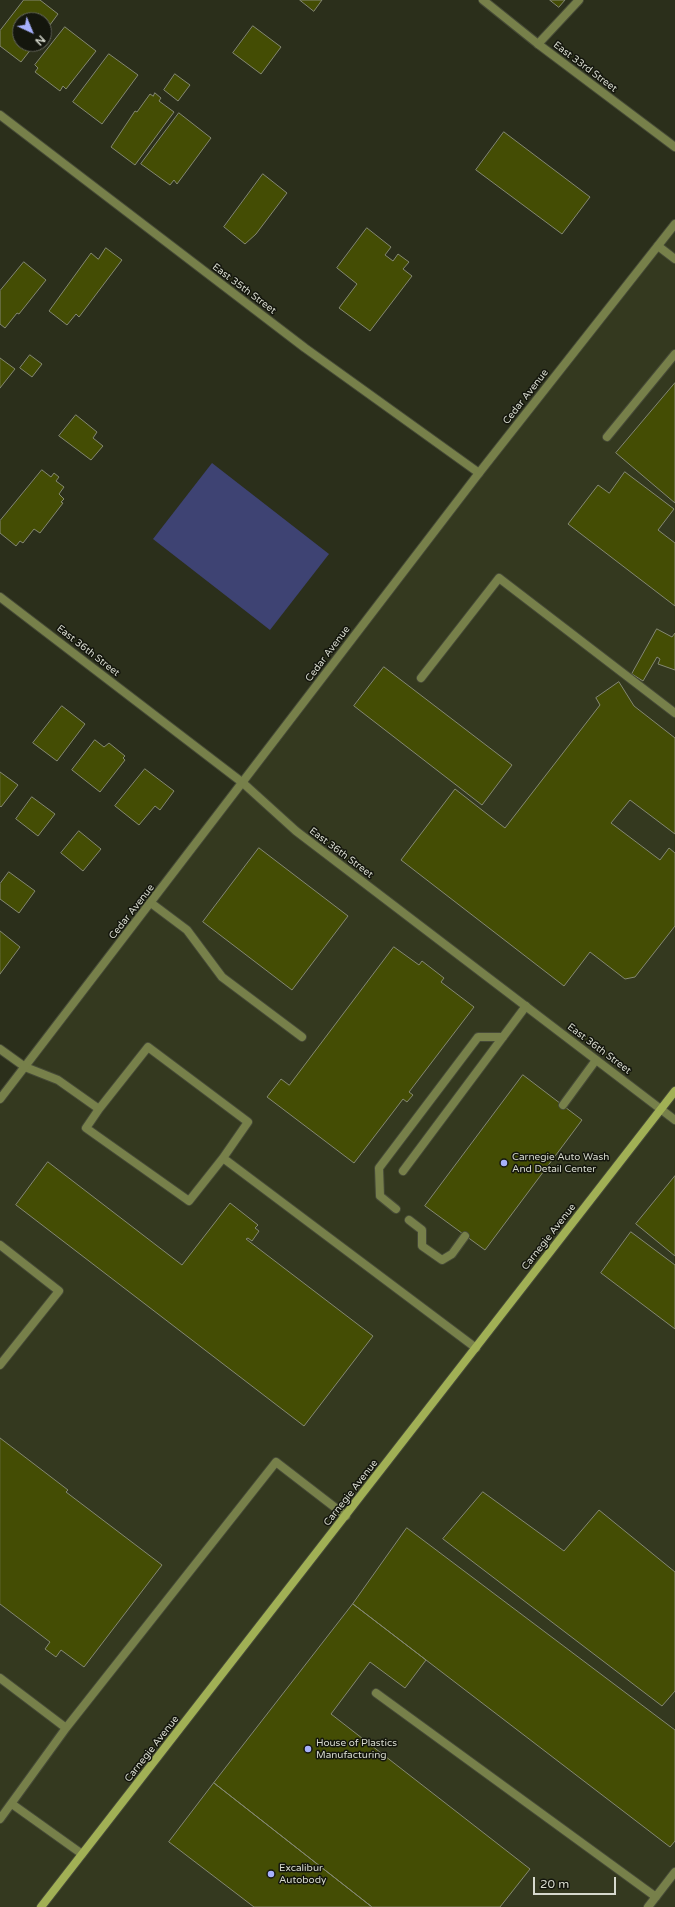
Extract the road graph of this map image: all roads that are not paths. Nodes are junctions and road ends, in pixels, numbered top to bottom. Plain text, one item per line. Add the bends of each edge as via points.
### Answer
1 (483, 0) edge
2 (579, 0) edge
3 (538, 44) junction
4 (0, 115) edge
5 (675, 147) edge
6 (675, 224) edge
7 (658, 246) junction
8 (675, 259) edge
9 (675, 354) edge
10 (607, 437) dead end
11 (479, 473) junction
12 (0, 596) edge
13 (421, 678) dead end
14 (675, 713) edge
15 (243, 783) junction
16 (151, 903) junction
17 (526, 1006) junction
18 (302, 1037) dead end
19 (503, 1037) junction
20 (0, 1049) edge
21 (596, 1060) junction
22 (25, 1067) junction
23 (675, 1091) edge
24 (0, 1099) edge
25 (563, 1106) dead end
26 (99, 1109) junction
27 (661, 1109) junction
28 (675, 1120) edge
29 (223, 1158) junction
30 (403, 1171) dead end
31 (396, 1209) dead end
32 (409, 1220) dead end
33 (465, 1236) dead end
34 (0, 1245) edge
35 (476, 1348) junction
36 (0, 1364) edge
37 (346, 1516) junction
38 (0, 1678) edge
39 (376, 1693) dead end
40 (66, 1728) junction
41 (12, 1804) junction
42 (0, 1819) edge
43 (82, 1854) junction
44 (675, 1872) edge
45 (656, 1897) junction
46 (42, 1907) edge
47 (648, 1907) edge

1 - 3 street, East 33rd Street
2 - 3 street
3 - 5 street, East 33rd Street
4 - 11 street, East 35th Street via 305,348
6 - 7 street, Cedar Avenue
7 - 8 street
7 - 11 street, Cedar Avenue
9 - 10 street
11 - 15 street, Cedar Avenue
12 - 15 street, East 36th Street
13 - 14 street via 500,578
15 - 16 street, Cedar Avenue
15 - 17 street, East 36th Street via 296,831
16 - 18 street via 187,930 222,977
16 - 22 street, Cedar Avenue
17 - 19 street
17 - 21 street, East 36th Street
19 - 30 street
19 - 31 street via 478,1037 379,1168 380,1196
20 - 22 street
21 - 25 street
21 - 27 street, East 36th Street
22 - 24 street, Cedar Avenue
22 - 26 street via 58,1080
23 - 27 main road, Carnegie Avenue
26 - 29 street via 86,1128 189,1201
26 - 29 street via 148,1047 248,1122
27 - 28 street, East 36th Street
27 - 35 main road, Carnegie Avenue
29 - 35 street
32 - 33 street via 422,1230 422,1246 442,1260 452,1254
34 - 36 street via 59,1291
35 - 37 main road, Carnegie Avenue
37 - 40 street via 276,1462
37 - 43 main road, Carnegie Avenue
38 - 40 street
39 - 45 street
40 - 41 street
41 - 42 street
41 - 43 street
43 - 46 main road, Carnegie Avenue
44 - 45 street
45 - 47 street

